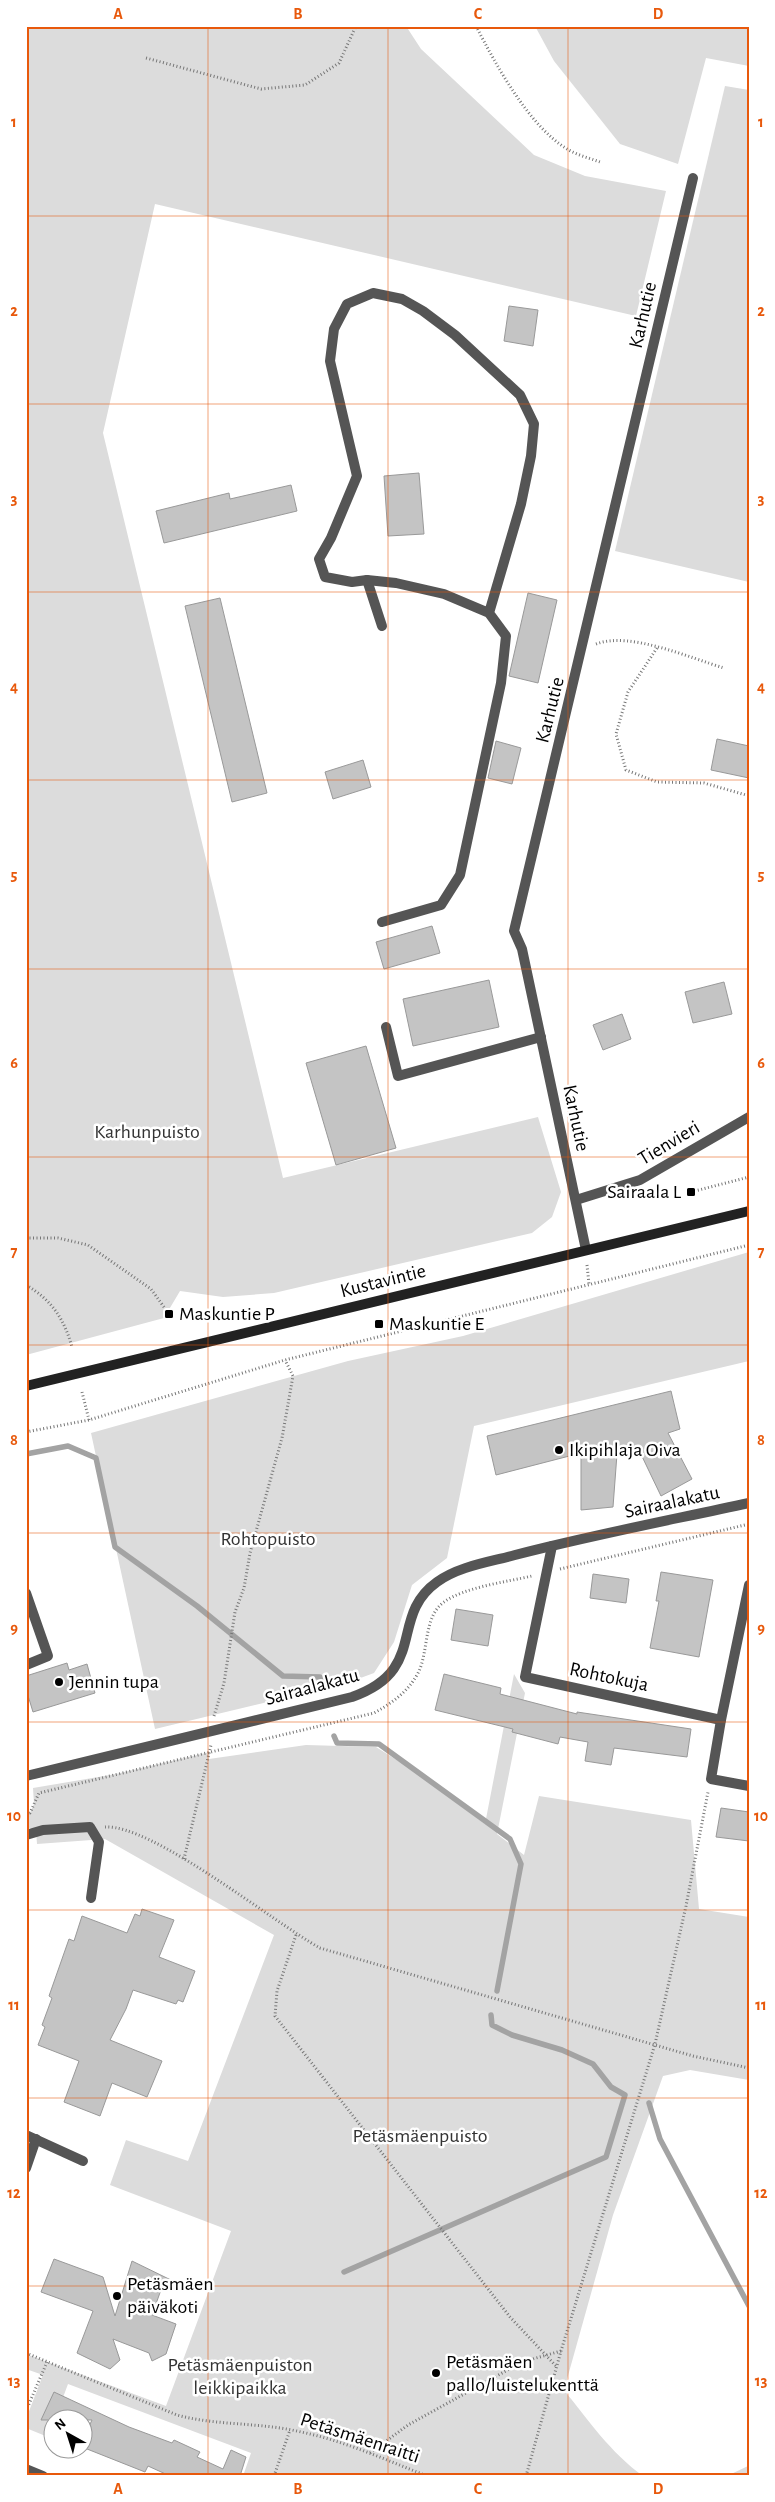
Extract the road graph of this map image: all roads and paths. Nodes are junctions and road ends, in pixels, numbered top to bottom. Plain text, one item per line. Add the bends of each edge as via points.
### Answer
1 (356, 26) edge
2 (476, 26) edge
3 (146, 58) dead end
4 (600, 162) dead end
5 (693, 178) dead end
6 (367, 580) junction
7 (489, 613) junction
8 (382, 626) dead end
9 (657, 648) junction
10 (583, 649) junction
11 (724, 668) dead end
12 (746, 795) dead end
13 (382, 922) dead end
14 (386, 1027) dead end
15 (541, 1038) junction
16 (749, 1117) edge
17 (749, 1177) edge
18 (691, 1192) dead end
19 (576, 1200) junction
20 (749, 1212) edge
21 (26, 1238) edge
22 (749, 1245) edge
23 (586, 1250) junction
24 (589, 1284) junction
25 (26, 1285) edge
26 (169, 1314) dead end
27 (72, 1347) dead end
28 (285, 1360) junction
29 (26, 1386) edge
30 (82, 1392) dead end
31 (88, 1420) junction
32 (26, 1432) edge
33 (749, 1503) edge
34 (552, 1546) junction
35 (749, 1585) edge
36 (26, 1593) edge
37 (26, 1665) edge
38 (721, 1720) junction
39 (212, 1731) junction
40 (26, 1776) edge
41 (711, 1780) junction
42 (749, 1786) edge
43 (90, 1827) junction
44 (26, 1835) edge
45 (184, 1858) junction
46 (92, 1898) dead end
47 (296, 1935) junction
48 (655, 2044) junction
49 (749, 2068) edge
50 (31, 2137) edge
51 (83, 2161) dead end
52 (26, 2168) edge
53 (561, 2352) junction
54 (26, 2353) edge
55 (546, 2355) junction
56 (47, 2362) junction
57 (557, 2367) junction
58 (26, 2411) edge
59 (290, 2430) junction
60 (370, 2453) junction
61 (26, 2469) edge
62 (43, 2476) edge
63 (274, 2476) edge
64 (428, 2476) edge
65 (526, 2476) edge

1 - 3 path via 339,63 305,85 261,89
2 - 4 path via 511,86 538,124 567,149
5 - 10 street, Karhutie
6 - 7 street via 444,594
6 - 7 street via 352,582 326,578 319,559 357,476 330,361 334,329 347,304 373,293 402,299 455,334 520,395 534,424 521,504
6 - 8 street
7 - 13 street via 506,636 502,683 460,875 441,905
9 - 10 path via 633,642 605,641
9 - 11 path
9 - 12 path via 628,692 616,734 626,770 657,782 704,783
10 - 15 street, Karhutie via 514,931 522,949
14 - 15 street via 398,1076
15 - 19 street, Karhutie
16 - 19 street, Tienvieri via 640,1180
17 - 18 path
19 - 23 street, Karhutie
20 - 23 main road, Kustavintie
21 - 26 path via 58,1238 88,1245 151,1289
22 - 24 path
23 - 24 path
23 - 29 main road, Kustavintie
24 - 28 path
25 - 27 path via 54,1307 66,1326
28 - 31 path
28 - 39 path via 293,1376 282,1438 236,1612 228,1666
30 - 31 path
31 - 32 path
33 - 34 street, Sairaalakatu
34 - 38 street, Rohtokuja via 525,1677
34 - 39 street, Sairaalakatu via 474,1566 438,1581 414,1607 402,1654 395,1667 372,1690
35 - 38 street
36 - 37 street via 48,1656
38 - 41 street
39 - 40 street, Sairaalakatu
39 - 45 path via 210,1752
41 - 42 street
41 - 48 path
43 - 44 street via 43,1830
43 - 45 path via 109,1826 132,1832
43 - 46 street via 99,1842
45 - 47 path
47 - 48 path via 320,1948
47 - 55 path via 277,1991 275,2016 510,2317
48 - 49 path
48 - 53 path
50 - 51 street
50 - 52 street
53 - 55 path
53 - 57 path
54 - 56 path, Petäsmäenraitti
55 - 57 path
55 - 60 path via 522,2362 408,2425
56 - 58 path
56 - 59 path, Petäsmäenraitti via 198,2421
57 - 65 path
59 - 60 path, Petäsmäenraitti
59 - 63 path
60 - 64 path, Petäsmäenraitti
61 - 62 street

